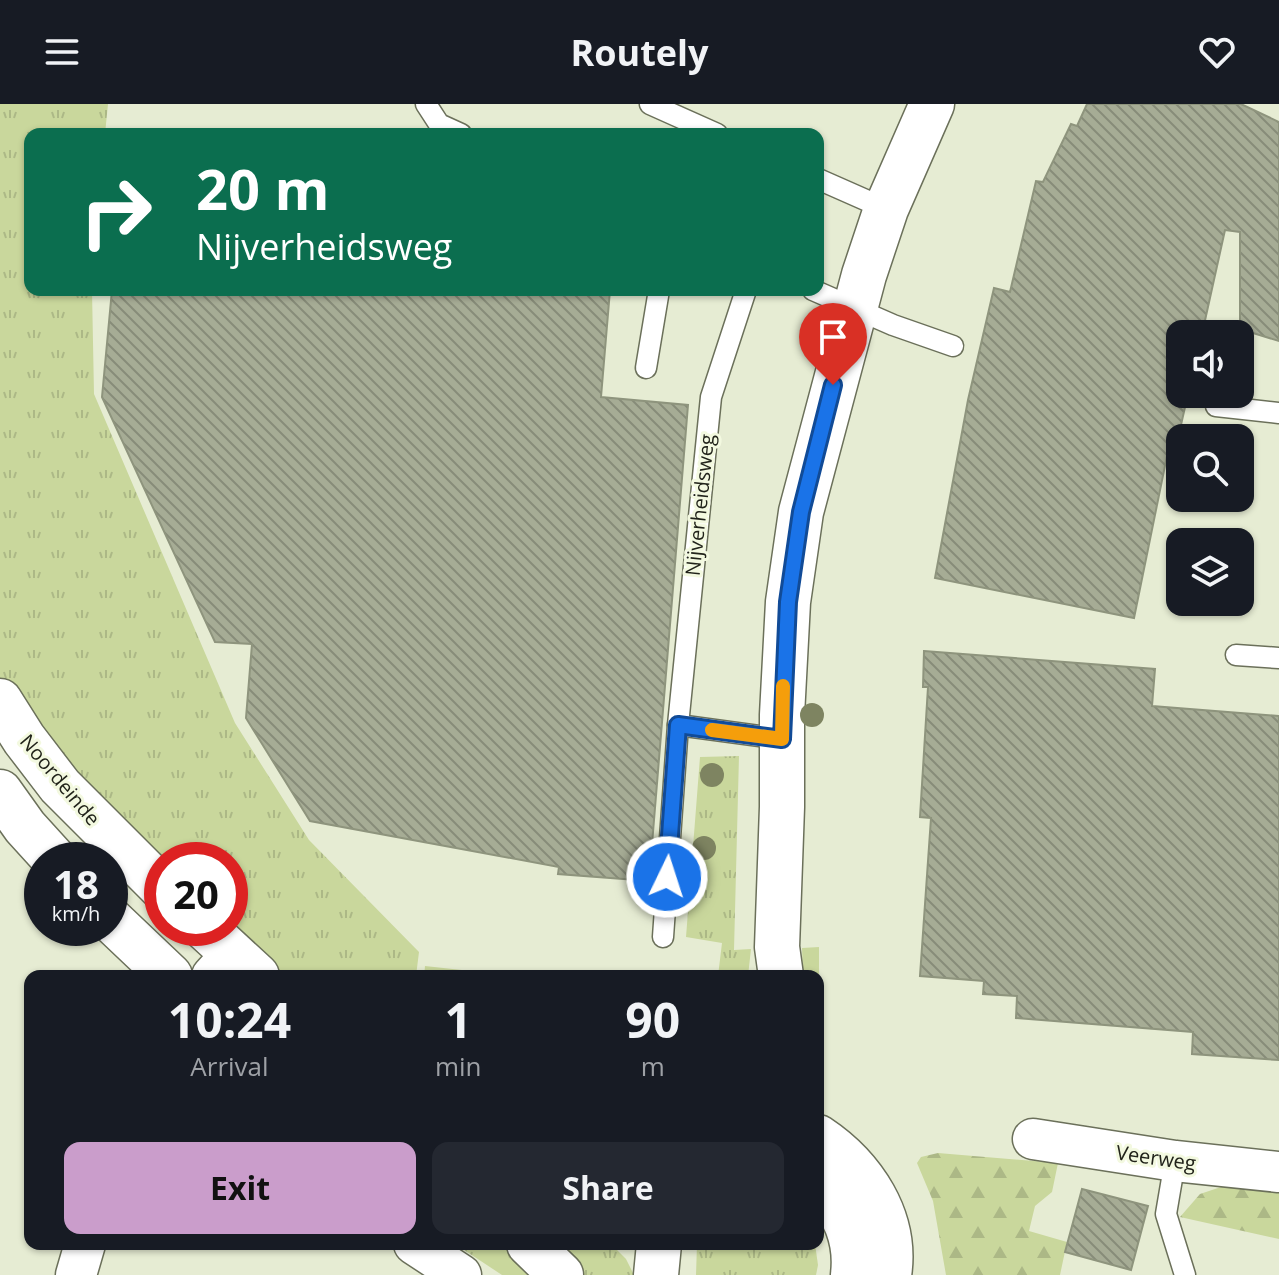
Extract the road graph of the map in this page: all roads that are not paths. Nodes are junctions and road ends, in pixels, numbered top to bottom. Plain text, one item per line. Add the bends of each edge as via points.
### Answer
1 (426, 104) edge
2 (650, 104) edge
3 (932, 104) edge
4 (448, 128) edge
5 (704, 128) edge
6 (824, 182) edge
7 (886, 209) junction
8 (824, 294) edge
9 (658, 296) edge
10 (744, 296) edge
11 (855, 307) junction
12 (953, 346) dead end
13 (646, 368) dead end
14 (1234, 408) edge
15 (1279, 413) edge
16 (1236, 655) dead end
17 (1279, 658) edge
18 (0, 701) edge
19 (678, 725) junction
20 (782, 739) junction
21 (12, 745) edge
22 (0, 792) edge
23 (39, 842) edge
24 (144, 870) edge
25 (128, 936) edge
26 (663, 937) dead end
27 (775, 966) edge
28 (164, 970) edge
29 (1033, 1139) dead end
30 (824, 1141) edge
31 (1175, 1161) junction
32 (1279, 1172) edge
33 (824, 1193) edge
34 (83, 1250) edge
35 (423, 1250) edge
36 (535, 1250) edge
37 (76, 1275) edge
38 (461, 1275) edge
39 (561, 1275) edge
40 (853, 1275) edge
41 (889, 1275) edge
42 (1185, 1275) edge

1 - 4 lane
2 - 5 lane
3 - 7 street
6 - 7 lane
7 - 11 street
8 - 11 lane
9 - 13 lane
10 - 19 lane, Nijverheidsweg via 711,397
11 - 12 lane
11 - 20 street via 801,512 788,602
14 - 15 lane
16 - 17 lane
18 - 21 street, Noordeinde
19 - 20 lane
19 - 26 lane, Nijverheidsweg
20 - 27 street
21 - 24 street, Noordeinde
22 - 23 street
25 - 28 street
29 - 31 street, Veerweg
30 - 41 street via 860,1171 875,1198 888,1230
31 - 32 street, Veerweg
31 - 42 lane via 1166,1214
33 - 40 street via 854,1243
34 - 37 street
35 - 38 street
36 - 39 street

